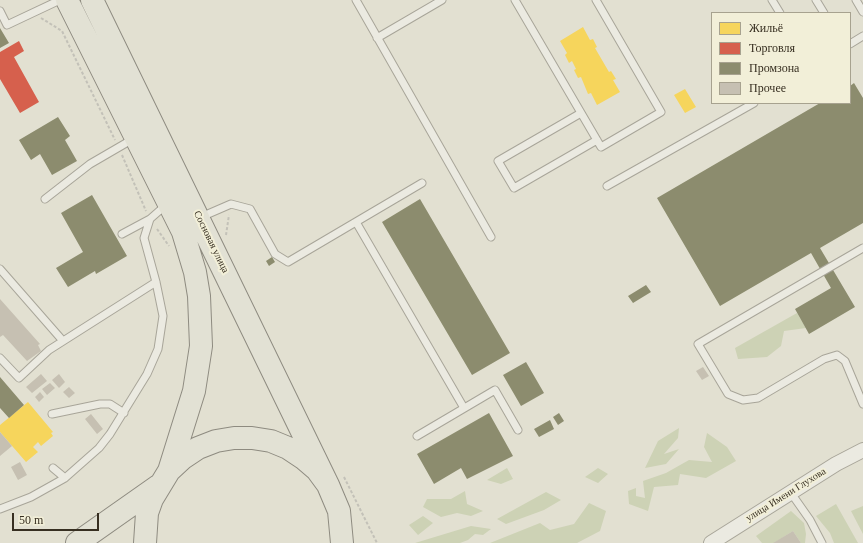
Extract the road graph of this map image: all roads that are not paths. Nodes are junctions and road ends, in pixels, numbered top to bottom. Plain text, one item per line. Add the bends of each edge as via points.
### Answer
1 (60, 0) edge
2 (67, 0) edge
3 (92, 0) edge
4 (356, 0) edge
5 (442, 0) edge
6 (515, 0) edge
7 (596, 0) edge
8 (772, 0) edge
9 (816, 0) edge
10 (856, 0) edge
11 (0, 11) edge
12 (779, 12) edge
13 (823, 12) edge
14 (863, 12) edge
15 (863, 36) edge
16 (377, 38) junction
17 (851, 43) edge
18 (752, 104) edge
19 (581, 113) junction
20 (135, 138) junction
21 (597, 140) junction
22 (422, 183) dead end
23 (607, 186) dead end
24 (45, 199) dead end
25 (168, 202) junction
26 (199, 218) junction
27 (150, 219) junction
28 (356, 222) junction
29 (122, 234) dead end
30 (491, 237) dead end
31 (863, 248) edge
32 (0, 269) edge
33 (156, 282) junction
34 (63, 341) junction
35 (0, 358) edge
36 (863, 404) edge
37 (464, 408) junction
38 (124, 413) junction
39 (52, 414) dead end
40 (518, 430) dead end
41 (417, 436) dead end
42 (863, 450) edge
43 (53, 468) dead end
44 (65, 478) junction
45 (164, 478) junction
46 (335, 478) junction
47 (791, 493) junction
48 (0, 509) edge
49 (77, 543) edge
50 (145, 543) edge
51 (342, 543) edge
52 (711, 543) edge
53 (822, 543) edge

1 - 11 lane via 6,25
2 - 20 main road
3 - 26 main road, Сосновая улица
4 - 16 lane
5 - 16 lane
6 - 19 lane
7 - 21 lane via 661,112 601,147
8 - 12 lane
9 - 13 lane
10 - 14 lane
15 - 17 lane
16 - 30 lane
18 - 23 lane
19 - 21 lane
19 - 21 lane via 498,161 502,168 514,188
20 - 24 lane via 90,164
20 - 25 main road
22 - 28 lane
25 - 27 lane
25 - 45 main road via 183,232 195,272 199,296 201,346 194,391
26 - 28 lane via 231,204 250,209 275,254 288,262
26 - 46 main road, Сосновая улица
27 - 29 lane
27 - 33 lane via 144,238
28 - 37 lane
31 - 36 lane via 698,344 728,394 742,400 758,398 824,358 836,355 845,361
32 - 34 lane
33 - 34 lane
33 - 38 lane via 163,316 158,349 147,374
34 - 35 lane via 49,350 19,378
37 - 40 lane via 495,390
37 - 41 lane
38 - 39 lane via 110,404 100,404
38 - 44 lane via 99,448
42 - 47 street, улица Имени Глухова
43 - 44 lane
44 - 48 lane via 30,497
45 - 46 main road via 183,458 198,448 222,440 252,438 271,441 298,454 317,470
45 - 49 main road
45 - 50 main road via 147,513
46 - 51 main road
47 - 52 street, улица Имени Глухова
47 - 53 lane

